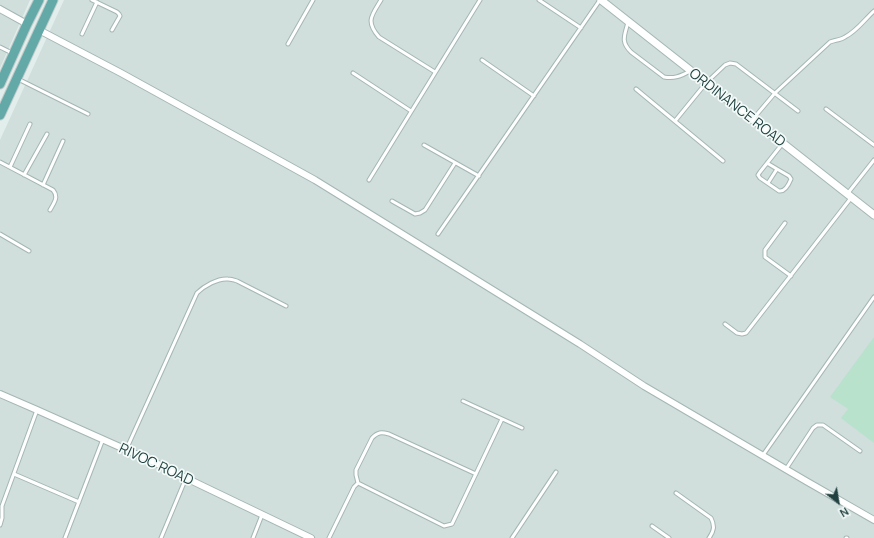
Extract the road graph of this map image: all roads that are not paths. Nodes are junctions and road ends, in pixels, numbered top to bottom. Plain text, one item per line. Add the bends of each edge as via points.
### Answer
1 (39, 0) edge
2 (53, 0) edge
3 (92, 0) edge
4 (314, 0) edge
5 (382, 0) edge
6 (480, 0) edge
7 (539, 0) edge
8 (600, 0) edge
9 (97, 2) junction
10 (0, 10) edge
11 (874, 11) edge
12 (628, 21) junction
13 (27, 24) junction
14 (581, 28) junction
15 (39, 30) junction
16 (112, 30) dead end
17 (82, 34) dead end
18 (288, 44) dead end
19 (0, 47) edge
20 (14, 54) junction
21 (482, 60) dead end
22 (690, 71) junction
23 (435, 72) junction
24 (353, 73) dead end
25 (17, 79) junction
26 (706, 83) junction
27 (0, 84) edge
28 (636, 89) dead end
29 (775, 93) junction
30 (534, 96) junction
31 (826, 109) dead end
32 (411, 111) junction
33 (798, 111) dead end
34 (88, 114) dead end
35 (0, 115) edge
36 (753, 119) junction
37 (675, 121) junction
38 (30, 124) dead end
39 (47, 134) dead end
40 (63, 141) dead end
41 (783, 143) junction
42 (424, 145) dead end
43 (874, 145) edge
44 (874, 160) edge
45 (723, 161) dead end
46 (0, 162) edge
47 (768, 162) junction
48 (455, 163) junction
49 (10, 167) junction
50 (777, 169) junction
51 (24, 175) junction
52 (478, 176) junction
53 (369, 180) dead end
54 (768, 183) junction
55 (43, 185) junction
56 (849, 196) junction
57 (392, 201) dead end
58 (50, 210) dead end
59 (874, 216) edge
60 (785, 223) dead end
61 (0, 234) edge
62 (438, 234) dead end
63 (29, 251) dead end
64 (791, 276) junction
65 (874, 297) edge
66 (286, 306) dead end
67 (725, 324) dead end
68 (0, 394) edge
69 (463, 401) dead end
70 (37, 410) junction
71 (502, 419) junction
72 (522, 428) dead end
73 (103, 439) junction
74 (126, 450) junction
75 (860, 451) dead end
76 (763, 455) junction
77 (786, 469) junction
78 (556, 472) dead end
79 (14, 474) junction
80 (476, 474) junction
81 (186, 478) junction
82 (358, 483) junction
83 (676, 493) dead end
84 (79, 502) junction
85 (262, 515) junction
86 (874, 520) edge
87 (0, 525) edge
88 (652, 526) dead end
89 (65, 538) edge
90 (161, 538) edge
91 (253, 538) edge
92 (312, 538) edge
93 (329, 538) edge
94 (512, 538) edge
95 (669, 538) edge
96 (709, 538) edge

1 - 13 main road
2 - 15 main road
3 - 9 lane
4 - 18 lane
5 - 23 lane via 371,16 374,31 379,37
6 - 23 lane
7 - 14 lane
8 - 12 street, ORDINANCE ROAD
8 - 14 lane
9 - 16 lane via 119,14
9 - 17 lane
10 - 13 street
11 - 29 lane via 851,34 830,42
12 - 22 street, ORDINANCE ROAD
12 - 22 lane via 624,43 631,52 664,77 676,78
13 - 20 main road
14 - 30 lane
15 - 25 main road
15 - 76 street via 315,180 644,386
19 - 20 lane
20 - 27 main road
21 - 30 lane
22 - 26 street, ORDINANCE ROAD
23 - 32 lane
24 - 32 lane
25 - 34 lane
25 - 35 main road
26 - 29 lane via 730,63 736,64
26 - 36 street, ORDINANCE ROAD
26 - 37 lane
28 - 37 lane
29 - 33 lane
29 - 36 lane
30 - 52 lane
31 - 43 lane
32 - 53 lane
36 - 41 street, ORDINANCE ROAD
37 - 45 lane
38 - 49 lane
39 - 51 lane
40 - 55 lane
41 - 47 lane
41 - 56 street, ORDINANCE ROAD
42 - 48 lane
44 - 56 lane
46 - 49 lane
47 - 50 lane
47 - 54 lane via 758,175
48 - 52 lane
48 - 57 lane via 425,210 415,214
49 - 51 lane
50 - 54 lane
50 - 54 lane via 789,176 790,181 781,191
51 - 55 lane
52 - 62 lane
55 - 58 lane via 56,193
56 - 59 street, ORDINANCE ROAD
56 - 64 lane
60 - 64 lane via 764,254
61 - 63 lane
64 - 67 lane via 746,333 737,333
65 - 76 lane
66 - 74 lane via 230,278 203,287 197,293
68 - 70 street, RIVOC ROAD
69 - 71 lane
70 - 73 street, RIVOC ROAD
70 - 79 lane
71 - 72 lane
71 - 80 lane
73 - 74 street, RIVOC ROAD
73 - 84 lane
74 - 81 street, RIVOC ROAD
75 - 77 lane via 823,425 817,425
76 - 77 street
77 - 86 street
78 - 94 lane
79 - 84 lane
79 - 87 lane via 2,506
80 - 82 lane via 452,524 444,526
80 - 82 lane via 382,432 372,438 356,470
81 - 85 street, RIVOC ROAD
81 - 90 lane
82 - 93 lane
83 - 96 lane via 711,518 714,528
84 - 89 lane
85 - 91 lane
85 - 92 street, RIVOC ROAD
88 - 95 lane

